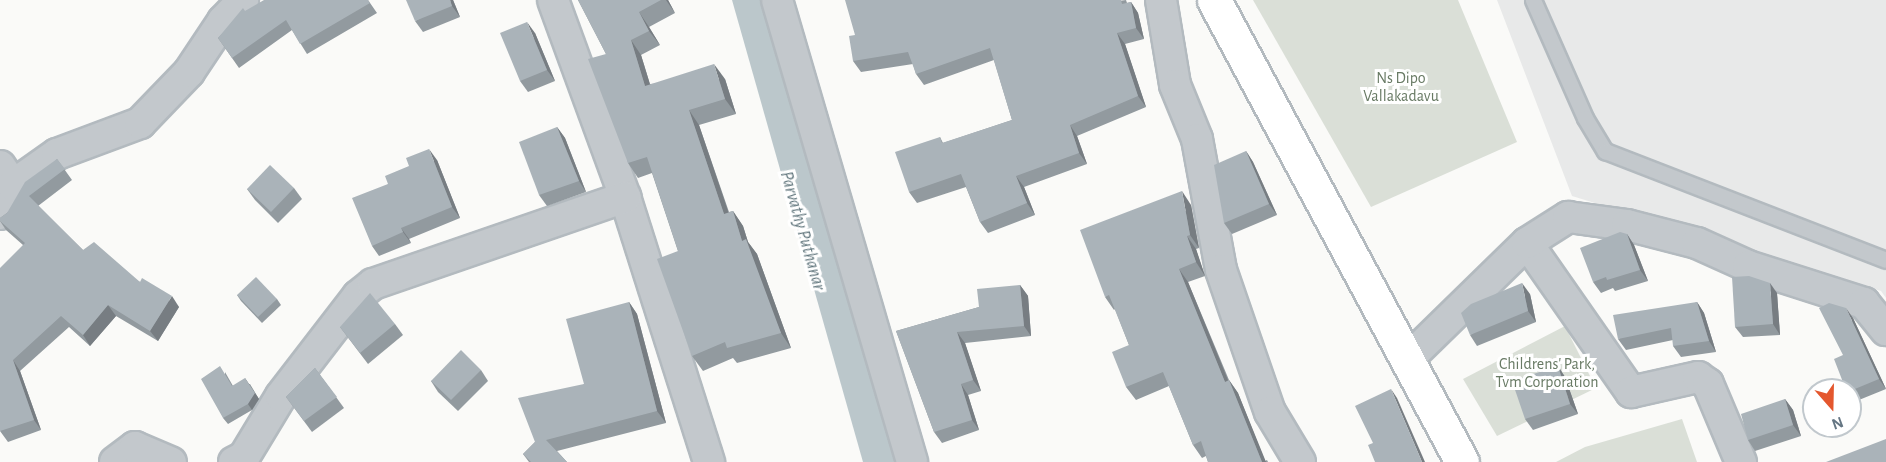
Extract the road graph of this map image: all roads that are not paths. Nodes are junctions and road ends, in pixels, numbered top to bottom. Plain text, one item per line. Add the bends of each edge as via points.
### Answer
1 (243, 0) edge
2 (553, 0) edge
3 (777, 0) edge
4 (1161, 0) edge
5 (1214, 0) edge
6 (1533, 0) edge
7 (7, 176) edge
8 (625, 197) junction
9 (0, 214) edge
10 (1527, 243) junction
11 (1886, 260) edge
12 (1886, 330) edge
13 (1408, 359) junction
14 (1293, 460) edge
15 (115, 462) edge
16 (171, 462) edge
17 (234, 462) edge
18 (708, 462) edge
19 (912, 462) edge
20 (1462, 462) edge
21 (1741, 462) edge

1 - 7 street via 223,21 189,72 140,123
2 - 8 street
3 - 19 street
4 - 14 street via 1176,85 1197,139 1221,270 1270,412
5 - 13 street
6 - 11 lane via 1605,151
7 - 9 street via 14,195
8 - 17 street via 373,284 342,316 281,396 244,457
8 - 18 street
10 - 12 street via 1568,217 1627,225 1697,243 1748,266 1864,303
10 - 13 street
10 - 21 street via 1631,392 1698,377 1708,384
13 - 20 street
15 - 16 street via 135,447

